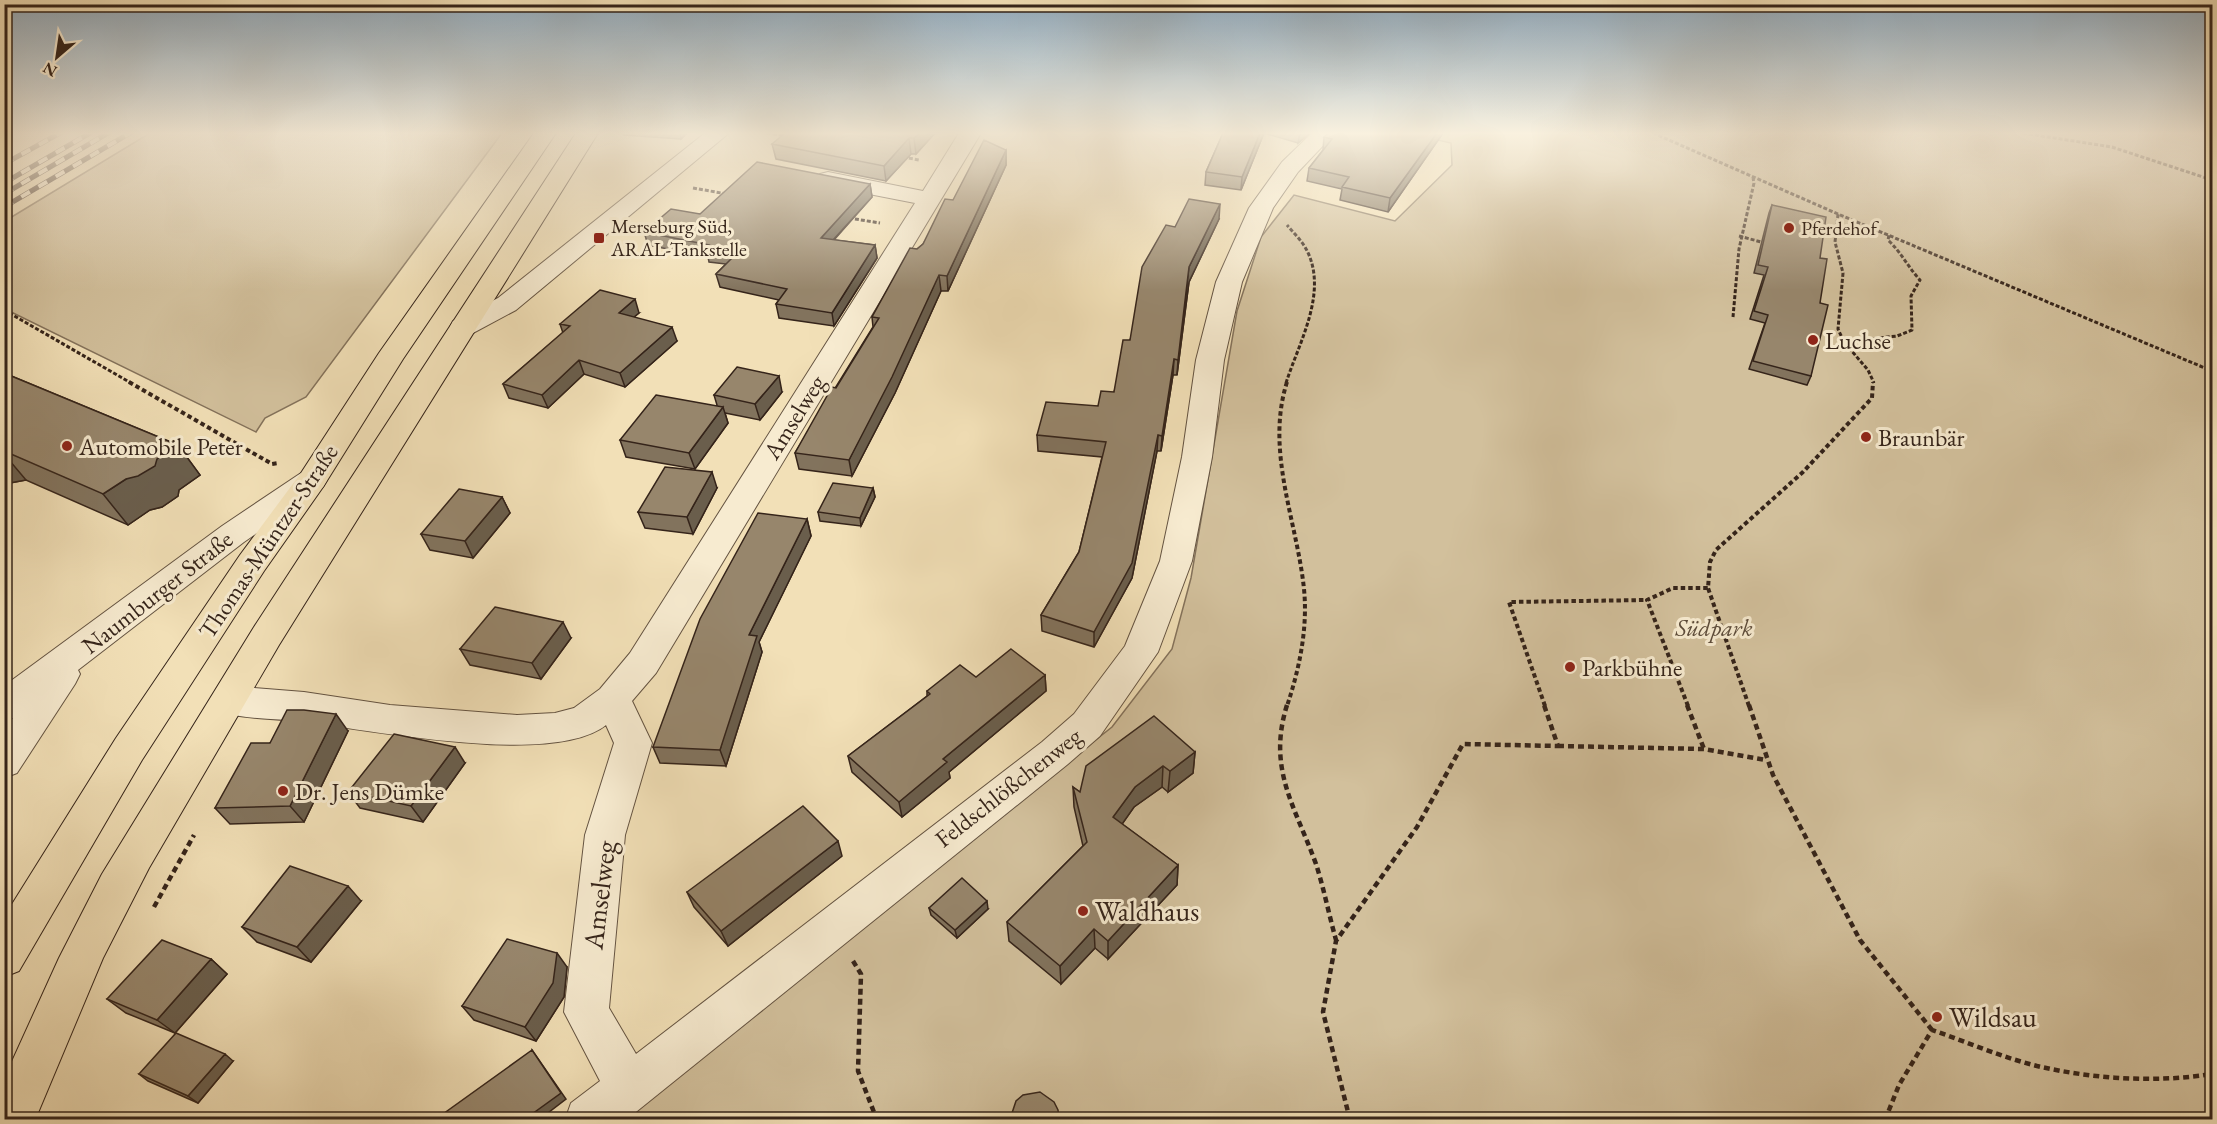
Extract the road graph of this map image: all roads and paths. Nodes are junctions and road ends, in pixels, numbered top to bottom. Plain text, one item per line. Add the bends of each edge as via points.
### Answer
1 (509, 185) edge
2 (554, 185) edge
3 (654, 185) edge
4 (860, 185) edge
5 (938, 185) edge
6 (1277, 185) edge
7 (1753, 185) edge
8 (1772, 185) edge
9 (687, 187) dead end
10 (731, 195) edge
11 (929, 199) junction
12 (1261, 208) junction
13 (1838, 214) junction
14 (842, 216) edge
15 (910, 229) junction
16 (1889, 235) junction
17 (1739, 236) junction
18 (1769, 244) edge
19 (4, 310) edge
20 (1733, 317) dead end
21 (463, 327) junction
22 (1844, 342) junction
23 (2212, 370) edge
24 (319, 468) junction
25 (1708, 588) junction
26 (1647, 600) junction
27 (73, 657) junction
28 (614, 699) junction
29 (249, 702) junction
30 (4, 706) edge
31 (1558, 746) junction
32 (1704, 749) junction
33 (1767, 760) junction
34 (4, 762) edge
35 (832, 927) junction
36 (1336, 941) junction
37 (4, 957) edge
38 (1932, 1030) junction
39 (2212, 1074) edge
40 (629, 1087) junction
41 (10, 1119) edge
42 (588, 1119) edge
43 (877, 1119) edge
44 (1350, 1119) edge
45 (1885, 1119) edge

1 - 24 main road, Thomas-Müntzer-Straße
2 - 21 main road, Thomas-Müntzer-Straße
3 - 21 street via 507,304
4 - 11 street
5 - 11 street, Amselweg
6 - 12 street, Feldschlößchenweg
7 - 17 path
8 - 13 path
9 - 10 path
11 - 15 street, Amselweg
12 - 35 street, Feldschlößchenweg via 1229,282 1210,360 1197,457 1176,561 1140,652 1087,725
12 - 36 path via 1297,234 1311,265 1314,290 1312,314 1286,382 1280,417 1282,465 1305,600 1297,676 1279,746 1286,788 1317,867
13 - 16 path
13 - 22 path via 1835,242 1843,273 1838,328
14 - 15 path
15 - 28 street, Amselweg via 643,663
16 - 22 path via 1888,240 1920,280 1911,296 1912,330 1898,336
16 - 23 path
17 - 18 path
17 - 20 path
19 - 24 path via 272,464
21 - 29 main road, Thomas-Müntzer-Straße via 266,636
22 - 25 path via 1868,370 1874,383 1872,399 1803,472 1716,550 1710,562
24 - 27 street, Naumburger Straße
24 - 37 main road, Thomas-Müntzer-Straße via 129,749
25 - 26 path via 1673,588
25 - 33 path
26 - 31 path via 1509,602
26 - 32 path
27 - 30 street, Naumburger Straße
27 - 34 street
28 - 29 street, Amselweg via 585,721 555,728 517,730 390,720
28 - 40 street, Amselweg via 633,743 605,835 586,1012
29 - 41 main road, Thomas-Müntzer-Straße via 117,887 56,1011
31 - 32 path
31 - 36 path via 1463,744 1417,827
32 - 33 path
33 - 38 path via 1860,940
35 - 40 street, Feldschlößchenweg
35 - 43 path via 861,974 858,1071
36 - 44 path via 1323,1012
38 - 39 path via 2038,1066 2163,1078
38 - 45 path via 1899,1085
40 - 42 street, Feldschlößchenweg

